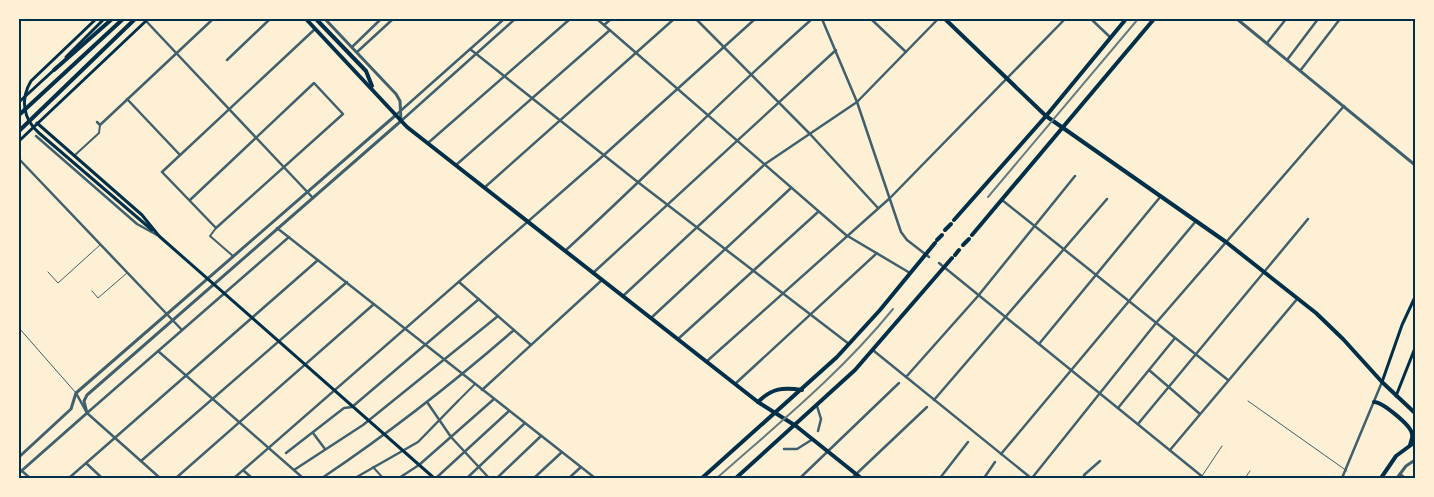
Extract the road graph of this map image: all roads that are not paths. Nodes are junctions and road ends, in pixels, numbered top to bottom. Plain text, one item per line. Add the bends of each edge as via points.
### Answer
1 (96, 19) edge
2 (104, 19) edge
3 (112, 19) edge
4 (123, 19) edge
5 (135, 19) edge
6 (213, 19) edge
7 (270, 19) edge
8 (306, 19) edge
9 (316, 19) edge
10 (326, 19) edge
11 (381, 19) edge
12 (393, 19) edge
13 (504, 19) edge
14 (515, 19) edge
15 (570, 19) edge
16 (597, 19) edge
17 (611, 19) edge
18 (674, 19) edge
19 (696, 19) edge
20 (755, 19) edge
21 (812, 19) edge
22 (822, 19) edge
23 (871, 19) edge
24 (938, 19) edge
25 (945, 19) edge
26 (1065, 19) edge
27 (1091, 19) edge
28 (1126, 19) edge
29 (1154, 19) edge
30 (1237, 19) edge
31 (1286, 19) edge
32 (1318, 19) edge
33 (1340, 19) edge
34 (147, 20) edge
35 (604, 25) junction
36 (316, 28) junction
37 (610, 30) junction
38 (1110, 38) junction
39 (1267, 43) junction
40 (352, 47) junction
41 (724, 47) junction
42 (470, 49) junction
43 (836, 50) junction
44 (357, 52) junction
45 (906, 52) junction
46 (177, 53) junction
47 (476, 54) junction
48 (637, 54) junction
49 (226, 60) dead end
50 (1287, 60) junction
51 (54, 70) junction
52 (1300, 71) junction
53 (749, 74) junction
54 (504, 76) junction
55 (1008, 79) junction
56 (375, 90) junction
57 (678, 90) junction
58 (127, 99) junction
59 (532, 99) junction
60 (19, 102) edge
61 (778, 102) junction
62 (857, 102) junction
63 (1344, 106) junction
64 (230, 109) junction
65 (402, 110) junction
66 (397, 114) junction
67 (19, 115) edge
68 (708, 116) junction
69 (1046, 116) junction
70 (401, 121) junction
71 (560, 121) junction
72 (97, 122) dead end
73 (38, 123) junction
74 (100, 125) junction
75 (1063, 127) junction
76 (19, 131) edge
77 (810, 134) junction
78 (36, 136) dead end
79 (256, 137) junction
80 (19, 141) edge
81 (738, 141) junction
82 (428, 143) junction
83 (180, 155) junction
84 (604, 155) junction
85 (74, 157) junction
86 (19, 159) edge
87 (765, 164) junction
88 (456, 165) junction
89 (1415, 165) edge
90 (285, 167) junction
91 (1075, 176) dead end
92 (639, 183) junction
93 (484, 188) junction
94 (791, 188) junction
95 (308, 191) junction
96 (1161, 196) junction
97 (314, 198) junction
98 (890, 198) junction
99 (1107, 199) dead end
100 (190, 200) junction
101 (1002, 200) junction
102 (668, 206) junction
103 (878, 208) junction
104 (818, 212) junction
105 (1308, 219) dead end
106 (527, 221) junction
107 (1196, 221) junction
108 (1035, 226) junction
109 (696, 227) junction
110 (216, 228) junction
111 (277, 228) junction
112 (946, 230) dead end
113 (846, 235) junction
114 (942, 235) dead end
115 (159, 236) junction
116 (289, 237) junction
117 (1226, 242) junction
118 (101, 245) junction
119 (963, 245) dead end
120 (725, 249) junction
121 (1064, 249) junction
122 (960, 250) dead end
123 (565, 251) junction
124 (877, 253) junction
125 (234, 256) junction
126 (927, 256) junction
127 (318, 259) junction
128 (939, 263) dead end
129 (944, 267) junction
130 (48, 272) dead end
131 (128, 272) junction
132 (754, 272) junction
133 (1265, 272) junction
134 (593, 273) junction
135 (910, 273) junction
136 (1096, 274) junction
137 (208, 279) junction
138 (602, 280) junction
139 (347, 282) junction
140 (459, 282) junction
141 (214, 284) junction
142 (92, 291) dead end
143 (783, 293) junction
144 (224, 294) junction
145 (623, 296) junction
146 (978, 296) junction
147 (1415, 297) edge
148 (1298, 298) junction
149 (479, 299) junction
150 (1128, 300) junction
151 (374, 304) junction
152 (168, 315) junction
153 (811, 315) junction
154 (498, 316) junction
155 (251, 318) junction
156 (651, 318) junction
157 (1005, 318) junction
158 (173, 320) junction
159 (1156, 323) junction
160 (19, 328) edge
161 (405, 328) junction
162 (182, 330) junction
163 (514, 330) junction
164 (1175, 338) junction
165 (678, 339) junction
166 (279, 342) junction
167 (849, 344) junction
168 (1039, 344) junction
169 (425, 345) junction
170 (531, 345) junction
171 (1415, 348) edge
172 (158, 351) junction
173 (874, 351) junction
174 (1195, 354) junction
175 (444, 360) junction
176 (706, 362) junction
177 (305, 366) junction
178 (1071, 370) junction
179 (1150, 370) junction
180 (463, 374) junction
181 (186, 376) junction
182 (906, 377) junction
183 (1228, 380) junction
184 (1382, 382) junction
185 (476, 384) junction
186 (735, 384) junction
187 (899, 384) dead end
188 (1169, 387) junction
189 (482, 390) junction
190 (802, 390) junction
191 (334, 391) junction
192 (1099, 392) junction
193 (76, 393) junction
194 (1396, 396) junction
195 (213, 398) junction
196 (494, 399) junction
197 (934, 400) junction
198 (458, 401) joint
199 (1248, 401) dead end
200 (427, 402) junction
201 (758, 402) junction
202 (1374, 402) junction
203 (818, 406) junction
204 (352, 407) junction
205 (926, 407) dead end
206 (1118, 408) junction
207 (509, 411) junction
208 (87, 413) junction
209 (1415, 413) edge
210 (775, 414) junction
211 (1200, 414) junction
212 (368, 421) junction
213 (438, 421) junction
214 (240, 422) junction
215 (525, 423) junction
216 (1138, 424) junction
217 (796, 426) junction
218 (818, 431) dead end
219 (313, 433) junction
220 (385, 436) junction
221 (541, 436) junction
222 (451, 437) junction
223 (114, 438) junction
224 (813, 440) junction
225 (968, 442) dead end
226 (1415, 442) edge
227 (1410, 445) junction
228 (1222, 446) dead end
229 (268, 448) junction
230 (325, 449) junction
231 (784, 449) dead end
232 (402, 450) junction
233 (1170, 450) junction
234 (465, 452) junction
235 (562, 452) junction
236 (829, 452) junction
237 (286, 453) joint
238 (1001, 454) junction
239 (19, 457) edge
240 (279, 457) junction
241 (1415, 460) edge
242 (141, 461) junction
243 (1100, 461) dead end
244 (995, 462) dead end
245 (86, 463) junction
246 (418, 465) junction
247 (373, 467) junction
248 (479, 467) junction
249 (581, 467) junction
250 (243, 470) junction
251 (294, 470) junction
252 (1250, 471) dead end
253 (1347, 471) junction
254 (20, 472) edge
255 (1400, 474) junction
256 (856, 475) junction
257 (1203, 477) edge
258 (30, 478) edge
259 (69, 478) edge
260 (102, 478) edge
261 (160, 478) edge
262 (176, 478) edge
263 (234, 478) edge
264 (252, 478) edge
265 (303, 478) edge
266 (322, 478) edge
267 (355, 478) edge
268 (383, 478) edge
269 (399, 478) edge
270 (435, 478) edge
271 (467, 478) edge
272 (489, 478) edge
273 (497, 478) edge
274 (534, 478) edge
275 (569, 478) edge
276 (595, 478) edge
277 (702, 478) edge
278 (736, 478) edge
279 (800, 478) edge
280 (852, 478) edge
281 (861, 478) edge
282 (940, 478) edge
283 (984, 478) edge
284 (1031, 478) edge
285 (1085, 478) edge
286 (1245, 478) edge
287 (1342, 478) edge
288 (1381, 478) edge
289 (1397, 478) edge
290 (1405, 478) edge

1 - 115 main road via 31,81 25,94 25,112 39,134
2 - 51 main road
3 - 51 main road
4 - 67 main road
5 - 76 main road
6 - 46 street
7 - 49 street
8 - 36 main road
9 - 56 main road via 368,73
10 - 40 street
11 - 40 street
12 - 44 street
13 - 42 street
14 - 47 street
15 - 54 street
16 - 35 street
17 - 35 street
18 - 48 street
19 - 41 street
20 - 41 street
21 - 53 street
22 - 43 street
23 - 45 street
24 - 45 street
25 - 55 main road
26 - 55 street
27 - 38 street
28 - 38 main road
29 - 75 main road
30 - 39 street
31 - 39 street
32 - 50 street
33 - 52 street
34 - 46 street
34 - 73 main road
35 - 37 street
36 - 56 main road
36 - 64 street
37 - 48 street
37 - 59 street
38 - 69 main road
39 - 50 street
40 - 44 street
41 - 53 street
41 - 57 street
42 - 47 street
42 - 65 street
43 - 61 street
43 - 62 street
44 - 65 street via 396,94
45 - 62 street
46 - 58 street
46 - 64 street
47 - 54 street
47 - 70 street
48 - 57 street
48 - 71 street
50 - 52 street
51 - 60 main road
52 - 63 street
53 - 61 street
53 - 68 street
54 - 59 street
54 - 82 street
55 - 69 main road
55 - 98 street
56 - 66 main road
57 - 68 street
57 - 84 street
58 - 74 street
58 - 83 street
59 - 71 street
59 - 88 street
61 - 77 street
61 - 81 street
62 - 77 street
62 - 98 street
63 - 89 street
63 - 117 street
64 - 79 street
64 - 83 street
65 - 66 street
65 - 70 street
66 - 70 main road
66 - 95 street
68 - 81 street
68 - 92 street
69 - 75 main road
69 - 112 main road
70 - 82 main road
70 - 97 street
71 - 84 street
71 - 93 street
72 - 74 street
73 - 80 main road
73 - 85 main road
74 - 85 street via 99,133
75 - 96 main road
75 - 101 main road
77 - 87 street
77 - 103 street
78 - 115 street via 137,224
79 - 90 street
79 - 90 street via 314,83 343,114
79 - 100 street
81 - 87 street
81 - 102 street
82 - 88 main road
83 - 100 street via 162,172
84 - 92 street
84 - 106 street
85 - 115 main road via 142,215
86 - 118 street
87 - 94 street
87 - 109 street
88 - 93 main road
90 - 95 street
90 - 110 street
91 - 108 street
92 - 102 street
92 - 123 street
93 - 106 main road
94 - 104 street
94 - 120 street
95 - 97 street
95 - 125 street
96 - 107 main road
96 - 136 street
97 - 111 street
98 - 103 street
98 - 126 street via 901,232
99 - 121 street
100 - 110 street
101 - 108 street
101 - 119 main road
102 - 109 street
102 - 134 street
103 - 113 street
104 - 113 street
104 - 132 street
105 - 133 street
106 - 123 main road
106 - 140 street
107 - 117 main road
107 - 150 street
108 - 121 street
108 - 146 street
109 - 120 street
109 - 145 street
110 - 125 street via 210,236
111 - 116 street
111 - 141 street
113 - 124 street
113 - 143 street
114 - 126 main road
115 - 137 main road
116 - 127 street
116 - 144 street
117 - 133 main road
117 - 159 street
118 - 130 lane via 58,283
118 - 131 street
120 - 132 street
120 - 156 street
121 - 136 street
121 - 157 street
122 - 129 main road
123 - 134 main road
124 - 135 street
124 - 153 street
125 - 137 street
126 - 135 main road
127 - 139 street
127 - 155 street
128 - 129 street
129 - 146 street
129 - 173 main road
131 - 142 lane via 98,298
131 - 152 street
132 - 143 street
132 - 165 street
133 - 148 main road
133 - 174 street
134 - 138 main road
135 - 167 main road
136 - 150 street
136 - 168 street
137 - 141 main road
137 - 152 street
138 - 145 main road
138 - 170 street
139 - 151 street
139 - 166 street
140 - 149 street
140 - 161 street
141 - 144 main road
141 - 158 street
143 - 153 street
143 - 176 street
144 - 155 main road
144 - 162 street
145 - 156 main road
146 - 157 street
146 - 182 street
147 - 184 main road
148 - 183 street
148 - 184 main road via 1343,338
149 - 154 street
149 - 169 street
150 - 159 street
150 - 178 street
151 - 161 street
151 - 177 street
152 - 158 street
152 - 193 street
153 - 167 street
153 - 186 street
154 - 163 street
154 - 175 street
155 - 166 main road
155 - 181 street
156 - 165 main road
157 - 168 street
157 - 197 street
158 - 162 street
158 - 208 street via 87,395 84,400
159 - 164 street
159 - 192 street
160 - 193 lane
161 - 169 street
161 - 191 street
162 - 172 street
163 - 170 street
163 - 180 street
164 - 174 street
164 - 179 street
165 - 176 main road
166 - 177 main road
166 - 195 street
167 - 190 main road
168 - 178 street
169 - 175 street
169 - 204 street
170 - 189 street
171 - 194 main road
172 - 181 street
172 - 208 street
173 - 182 street
173 - 203 main road
174 - 183 street
174 - 188 street
175 - 180 street
175 - 212 street
176 - 186 main road
177 - 191 main road
177 - 214 street
178 - 192 street
178 - 238 street
179 - 188 street
179 - 206 street
180 - 185 street
180 - 200 street
181 - 195 street
181 - 223 street
182 - 197 street
183 - 211 street
184 - 194 main road
184 - 202 street
185 - 189 street
185 - 198 street
186 - 201 main road
187 - 236 street
188 - 211 street
188 - 216 street
189 - 196 street
190 - 201 main road via 773,390
190 - 210 main road
191 - 204 main road
191 - 229 street
192 - 206 street
192 - 284 street
193 - 208 street
193 - 239 street via 71,409
194 - 209 main road
195 - 214 street
195 - 242 street
196 - 207 street
196 - 222 street
197 - 238 street
198 - 213 street
199 - 253 lane
200 - 213 street
200 - 220 street
201 - 210 main road
202 - 227 main road via 1383,404 1410,429 1413,437
202 - 253 street
203 - 217 main road
203 - 218 street via 821,419
204 - 212 main road
204 - 219 street via 344,408
205 - 256 street
206 - 216 street
207 - 215 street
207 - 234 street
208 - 223 street
208 - 254 street
210 - 217 main road
210 - 277 main road
211 - 233 street
212 - 220 main road
212 - 230 street
213 - 222 street
213 - 232 street via 418,442
214 - 229 street
214 - 262 street
215 - 221 street
215 - 248 street
216 - 233 street
217 - 224 main road
217 - 278 main road
219 - 230 street
219 - 237 street
220 - 232 main road
220 - 266 street
221 - 235 street
221 - 273 street
222 - 234 street
222 - 246 street
223 - 242 street
223 - 245 street
224 - 231 street via 797,449
224 - 236 main road
225 - 282 street
226 - 227 main road
227 - 288 main road via 1396,456
228 - 257 lane
229 - 240 street
229 - 250 street
230 - 251 street
232 - 246 main road
232 - 247 street
233 - 257 street
234 - 248 street
234 - 270 street
235 - 249 street
235 - 274 street
236 - 256 main road
236 - 279 street
237 - 240 street
238 - 284 street
240 - 251 street
241 - 255 street
242 - 261 street
243 - 285 street via 1084,475
244 - 283 street
245 - 259 street
245 - 260 street
246 - 269 street
246 - 270 main road
247 - 267 street
247 - 268 street
248 - 271 street
248 - 272 street
249 - 275 street
249 - 276 street
250 - 263 street
250 - 264 street
251 - 265 street
252 - 286 lane
253 - 287 street
254 - 258 street
255 - 289 street
255 - 290 street
256 - 280 street
256 - 281 main road

